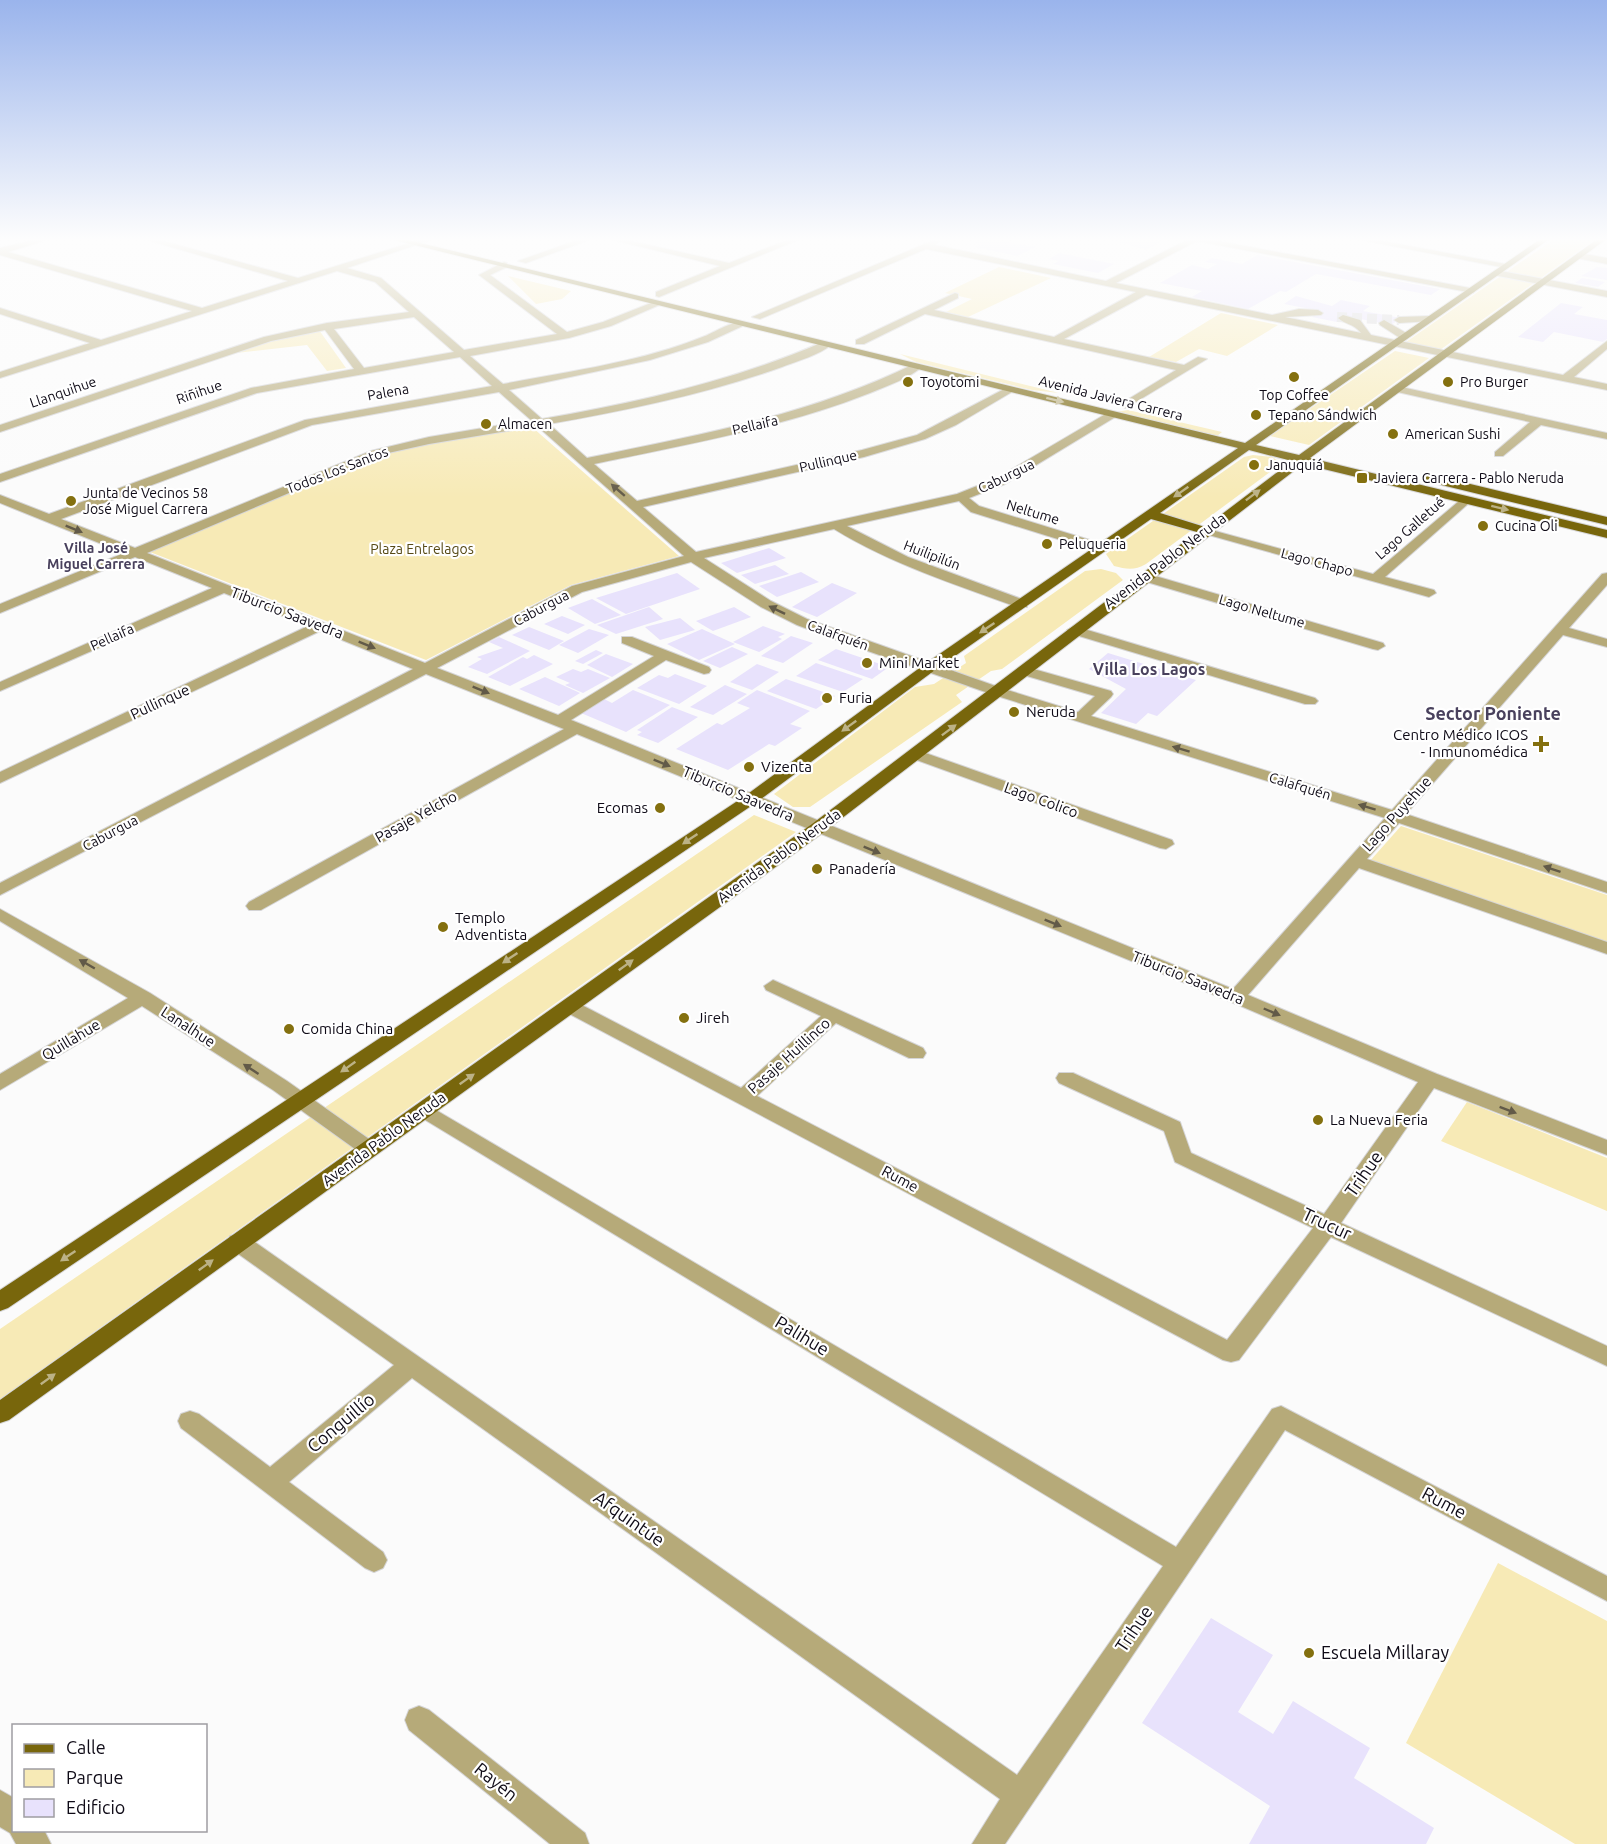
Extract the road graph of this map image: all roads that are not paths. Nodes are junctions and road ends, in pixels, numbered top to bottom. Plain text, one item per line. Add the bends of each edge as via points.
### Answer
1 (49, 326) edge
2 (152, 326) edge
3 (327, 326) joint
4 (430, 326) edge
5 (553, 326) edge
6 (600, 326) edge
7 (737, 326) edge
8 (751, 326) edge
9 (789, 326) edge
10 (897, 326) edge
11 (992, 326) edge
12 (1081, 326) edge
13 (1307, 326) edge
14 (1360, 326) edge
15 (1389, 326) tunnel mouth
16 (1419, 326) edge
17 (1484, 326) edge
18 (566, 336) junction
19 (1404, 336) junction
20 (1365, 338) junction
21 (1055, 340) junction
22 (100, 343) junction
23 (827, 344) junction
24 (1393, 344) junction
25 (1607, 345) edge
26 (859, 346) junction
27 (462, 353) junction
28 (1445, 354) junction
29 (1202, 359) dead end
30 (918, 366) junction
31 (1186, 369) junction
32 (361, 371) junction
33 (1, 374) edge
34 (1566, 378) junction
35 (1607, 387) edge
36 (501, 388) junction
37 (1012, 389) junction
38 (1397, 389) junction
39 (1126, 405) junction
40 (1099, 410) junction
41 (1113, 414) junction
42 (1538, 421) junction
43 (537, 423) junction
44 (0, 429) edge
45 (1607, 436) edge
46 (1258, 437) junction
47 (1246, 446) junction
48 (1313, 450) junction
49 (1499, 454) dead end
50 (1300, 459) junction
51 (585, 462) junction
52 (0, 478) edge
53 (961, 497) junction
54 (0, 499) edge
55 (1465, 500) junction
56 (635, 505) junction
57 (1152, 512) junction
58 (48, 519) junction
59 (1607, 521) edge
60 (836, 525) junction
61 (1205, 531) junction
62 (1607, 534) edge
63 (1101, 548) junction
64 (134, 553) junction
65 (693, 557) junction
66 (1145, 577) junction
67 (1376, 578) junction
68 (1607, 578) edge
69 (223, 588) junction
70 (1429, 593) dead end
71 (1022, 604) junction
72 (0, 609) edge
73 (320, 626) junction
74 (1074, 630) junction
75 (1560, 630) junction
76 (627, 640) dead end
77 (1607, 643) edge
78 (1378, 646) dead end
79 (665, 656) junction
80 (930, 667) junction
81 (426, 668) junction
82 (704, 670) dead end
83 (1025, 670) junction
84 (0, 687) edge
85 (999, 692) junction
86 (1310, 701) dead end
87 (1081, 717) junction
88 (559, 721) junction
89 (576, 728) junction
90 (917, 755) junction
91 (0, 778) edge
92 (751, 799) junction
93 (1395, 816) junction
94 (818, 828) junction
95 (1166, 844) dead end
96 (1355, 861) junction
97 (1607, 888) edge
98 (0, 890) edge
99 (255, 906) dead end
100 (0, 914) edge
101 (1607, 948) edge
102 (773, 986) dead end
103 (143, 997) junction
104 (1236, 997) junction
105 (569, 1006) junction
106 (834, 1014) junction
107 (916, 1053) dead end
108 (1066, 1078) dead end
109 (1430, 1079) junction
110 (0, 1083) edge
111 (743, 1097) junction
112 (300, 1101) junction
113 (424, 1110) junction
114 (1607, 1148) edge
115 (369, 1149) junction
116 (1328, 1225) junction
117 (238, 1242) junction
118 (0, 1302) edge
119 (1230, 1353) joint
120 (1607, 1357) edge
121 (410, 1365) junction
122 (0, 1413) edge
123 (1281, 1416) joint
124 (190, 1421) dead end
125 (271, 1482) junction
126 (374, 1560) dead end
127 (1179, 1562) junction
128 (1607, 1589) edge
129 (419, 1720) dead end
130 (1020, 1796) junction
131 (0, 1805) edge
132 (12, 1818) edge
133 (26, 1832) edge
134 (36, 1844) edge
135 (574, 1844) edge
136 (987, 1844) edge

1 - 22 street
2 - 22 street
3 - 32 street
3 - 44 street, Llanquihue via 268,339
4 - 27 street, Calafquén
5 - 18 street
6 - 18 street, Riñihue
7 - 36 street, Palena via 646,358
8 - 23 main road, Avenida Javiera Carrera
9 - 26 main road, Avenida Javiera Carrera
10 - 26 street
11 - 21 street
12 - 21 street
13 - 20 street
14 - 20 street
15 - 19 street
16 - 19 main road
17 - 28 main road, Avenida Pablo Neruda
18 - 27 street, Riñihue
19 - 24 main road
20 - 24 street
21 - 31 street
22 - 33 street
23 - 26 main road, Avenida Javiera Carrera
23 - 43 street, Todos Los Santos via 773,367 700,389
24 - 28 street
24 - 46 main road
25 - 34 street
26 - 30 main road, Avenida Javiera Carrera
26 - 39 main road, Avenida Javiera Carrera
27 - 32 street, Riñihue
27 - 36 street, Calafquén
28 - 34 street
28 - 38 main road, Avenida Pablo Neruda
29 - 31 street
30 - 37 main road, Avenida Javiera Carrera
30 - 51 street, Pellaifa via 853,397 812,411
31 - 39 street
32 - 52 street, Riñihue via 241,394
34 - 35 street
36 - 43 street, Calafquén
36 - 58 street, Palena via 333,416 301,425
37 -> 40 main road, Avenida Javiera Carrera
37 - 56 street, Pullinque via 921,437
38 - 42 street
38 - 48 main road, Avenida Pablo Neruda
39 - 40 main road
39 - 46 main road, Avenida Javiera Carrera
40 - 41 main road, Avenida Javiera Carrera
41 - 47 main road, Avenida Javiera Carrera
41 - 53 street, Caburgua via 1001,481
42 - 45 street
42 - 49 street
43 - 51 street, Calafquén
43 - 64 street, Todos Los Santos via 375,453
46 - 47 main road
46 - 48 main road, Avenida Javiera Carrera
47 - 50 main road, Avenida Javiera Carrera
47 -> 57 main road
48 - 50 main road, Avenida Pablo Neruda
48 - 59 main road, Avenida Javiera Carrera
50 - 55 main road, Avenida Javiera Carrera
61 -> 50 main road, Avenida Pablo Neruda
56 -> 51 street, Calafquén
53 - 60 street, Caburgua
53 - 63 street, Neltume via 975,509
54 - 58 street, Tiburcio Saavedra
55 -> 62 main road, Avenida Javiera Carrera
55 - 67 street, Lago Galletué
56 - 65 street, Calafquén
57 - 61 main road via 1157,518
57 - 63 main road
58 -> 64 street, Tiburcio Saavedra
60 - 65 street, Caburgua
60 - 71 street, Huilipilún via 887,554
61 - 66 main road, Avenida Pablo Neruda
61 - 67 street, Lago Chapo
63 - 71 main road
64 - 69 street, Tiburcio Saavedra
64 - 72 street, Todos Los Santos
80 -> 65 street, Calafquén via 802,622
65 - 81 street, Caburgua via 578,589
66 - 74 main road, Avenida Pablo Neruda
66 - 78 street, Lago Neltume
67 - 70 street, Lago Chapo
68 - 75 street, Lago Puyehue
69 - 73 street, Tiburcio Saavedra
69 - 84 street, Pellaifa
71 -> 80 main road
73 -> 81 street, Tiburcio Saavedra
73 - 91 street, Pullinque
74 - 83 main road, Avenida Pablo Neruda
74 - 86 street
75 - 77 street
75 - 93 street, Lago Puyehue
76 - 79 street
79 - 82 street
79 - 88 street
80 - 85 street, Calafquén
80 -> 92 main road
81 -> 88 street, Tiburcio Saavedra
81 - 98 street, Caburgua
83 - 85 main road, Avenida Pablo Neruda
83 - 87 street via 1106,694
85 - 87 street, Calafquén
90 -> 85 main road, Avenida Pablo Neruda
93 -> 87 street, Calafquén
88 - 89 street, Tiburcio Saavedra
89 -> 92 street, Tiburcio Saavedra
89 - 99 street, Pasaje Yelcho
90 - 94 main road, Avenida Pablo Neruda
90 - 95 street, Lago Colico
92 - 94 street, Tiburcio Saavedra
92 -> 112 main road
93 - 96 street, Lago Puyehue
97 -> 93 street, Calafquén
94 -> 104 street, Tiburcio Saavedra
105 -> 94 main road, Avenida Pablo Neruda
96 - 101 street
96 - 104 street, Lago Puyehue
103 -> 100 street, Lanalhue
102 - 106 street, Pasaje Huillinco
103 - 110 street, Quillahue
112 -> 103 street, Lanalhue
104 -> 109 street, Tiburcio Saavedra
105 - 111 street, Rume
113 -> 105 main road, Avenida Pablo Neruda
106 - 107 street, Pasaje Huillinco
106 - 111 street, Pasaje Huillinco
108 - 116 street, Trucur via 1173,1127 1182,1158
109 -> 114 street, Tiburcio Saavedra
109 - 116 street, Trihue
111 - 119 street, Rume
112 - 115 street, Lanalhue
112 -> 118 main road
113 - 115 main road, Avenida Pablo Neruda
113 - 127 street, Palihue
115 - 117 main road, Avenida Pablo Neruda
116 - 119 street, Trihue
116 - 120 street, Trucur
117 - 121 street, Afquintúe
122 -> 117 main road, Avenida Pablo Neruda
121 - 125 street, Conguillío
121 - 130 street, Afquintúe
123 - 127 street, Trihue
123 - 128 street, Rume
124 - 125 street
125 - 126 street
127 - 130 street, Trihue
129 - 135 street, Rayén
130 - 136 street, Trihue
131 - 132 street
133 - 134 street

